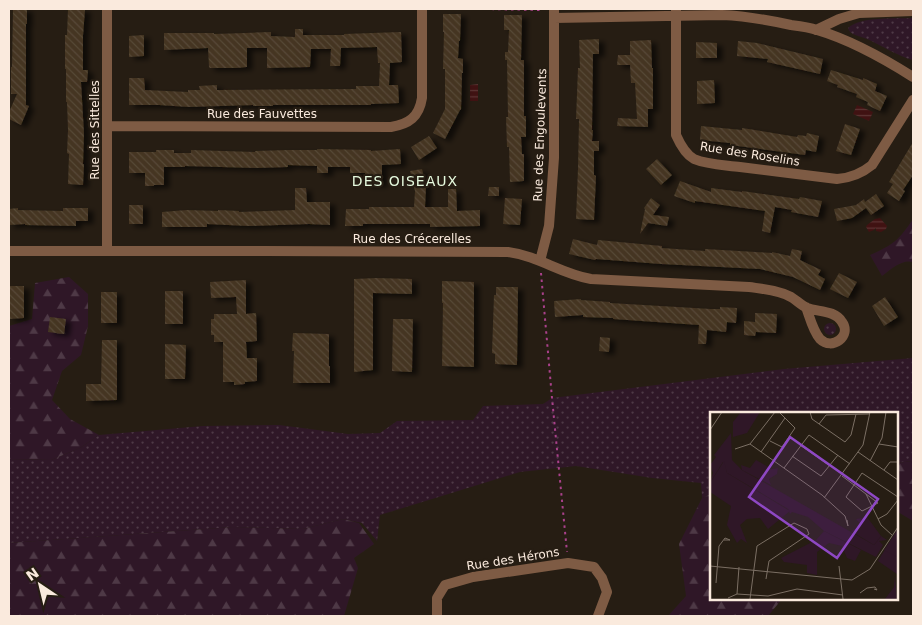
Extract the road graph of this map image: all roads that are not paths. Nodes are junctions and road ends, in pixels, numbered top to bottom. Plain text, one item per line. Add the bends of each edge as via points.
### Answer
1 (107, 9) edge
2 (422, 9) edge
3 (913, 11) edge
4 (554, 12) edge
5 (676, 12) edge
6 (816, 30) junction
7 (913, 77) edge
8 (913, 100) edge
9 (107, 126) junction
10 (9, 251) edge
11 (107, 251) junction
12 (540, 261) junction
13 (806, 307) dead end
14 (437, 616) edge
15 (598, 616) edge

1 - 9 street, Rue des Sittelles
2 - 9 street, Rue des Fauvettes via 421,105 414,117 404,124 391,127
3 - 6 street via 859,13
4 - 5 street
4 - 12 street, Rue des Engoulevents via 554,158 549,226
5 - 6 street via 734,15
5 - 8 street, Rue des Roselins via 676,135 686,152 703,162 846,178 872,165
6 - 7 street via 859,46
9 - 11 street, Rue des Sittelles
10 - 11 street, Rue des Crécerelles
11 - 12 street, Rue des Crécerelles via 496,252 519,254
12 - 13 street, Rue des Crécerelles via 598,280 772,290
14 - 15 street, Rue des Hérons via 437,598 446,586 474,577 568,563 594,567 602,578 606,592

